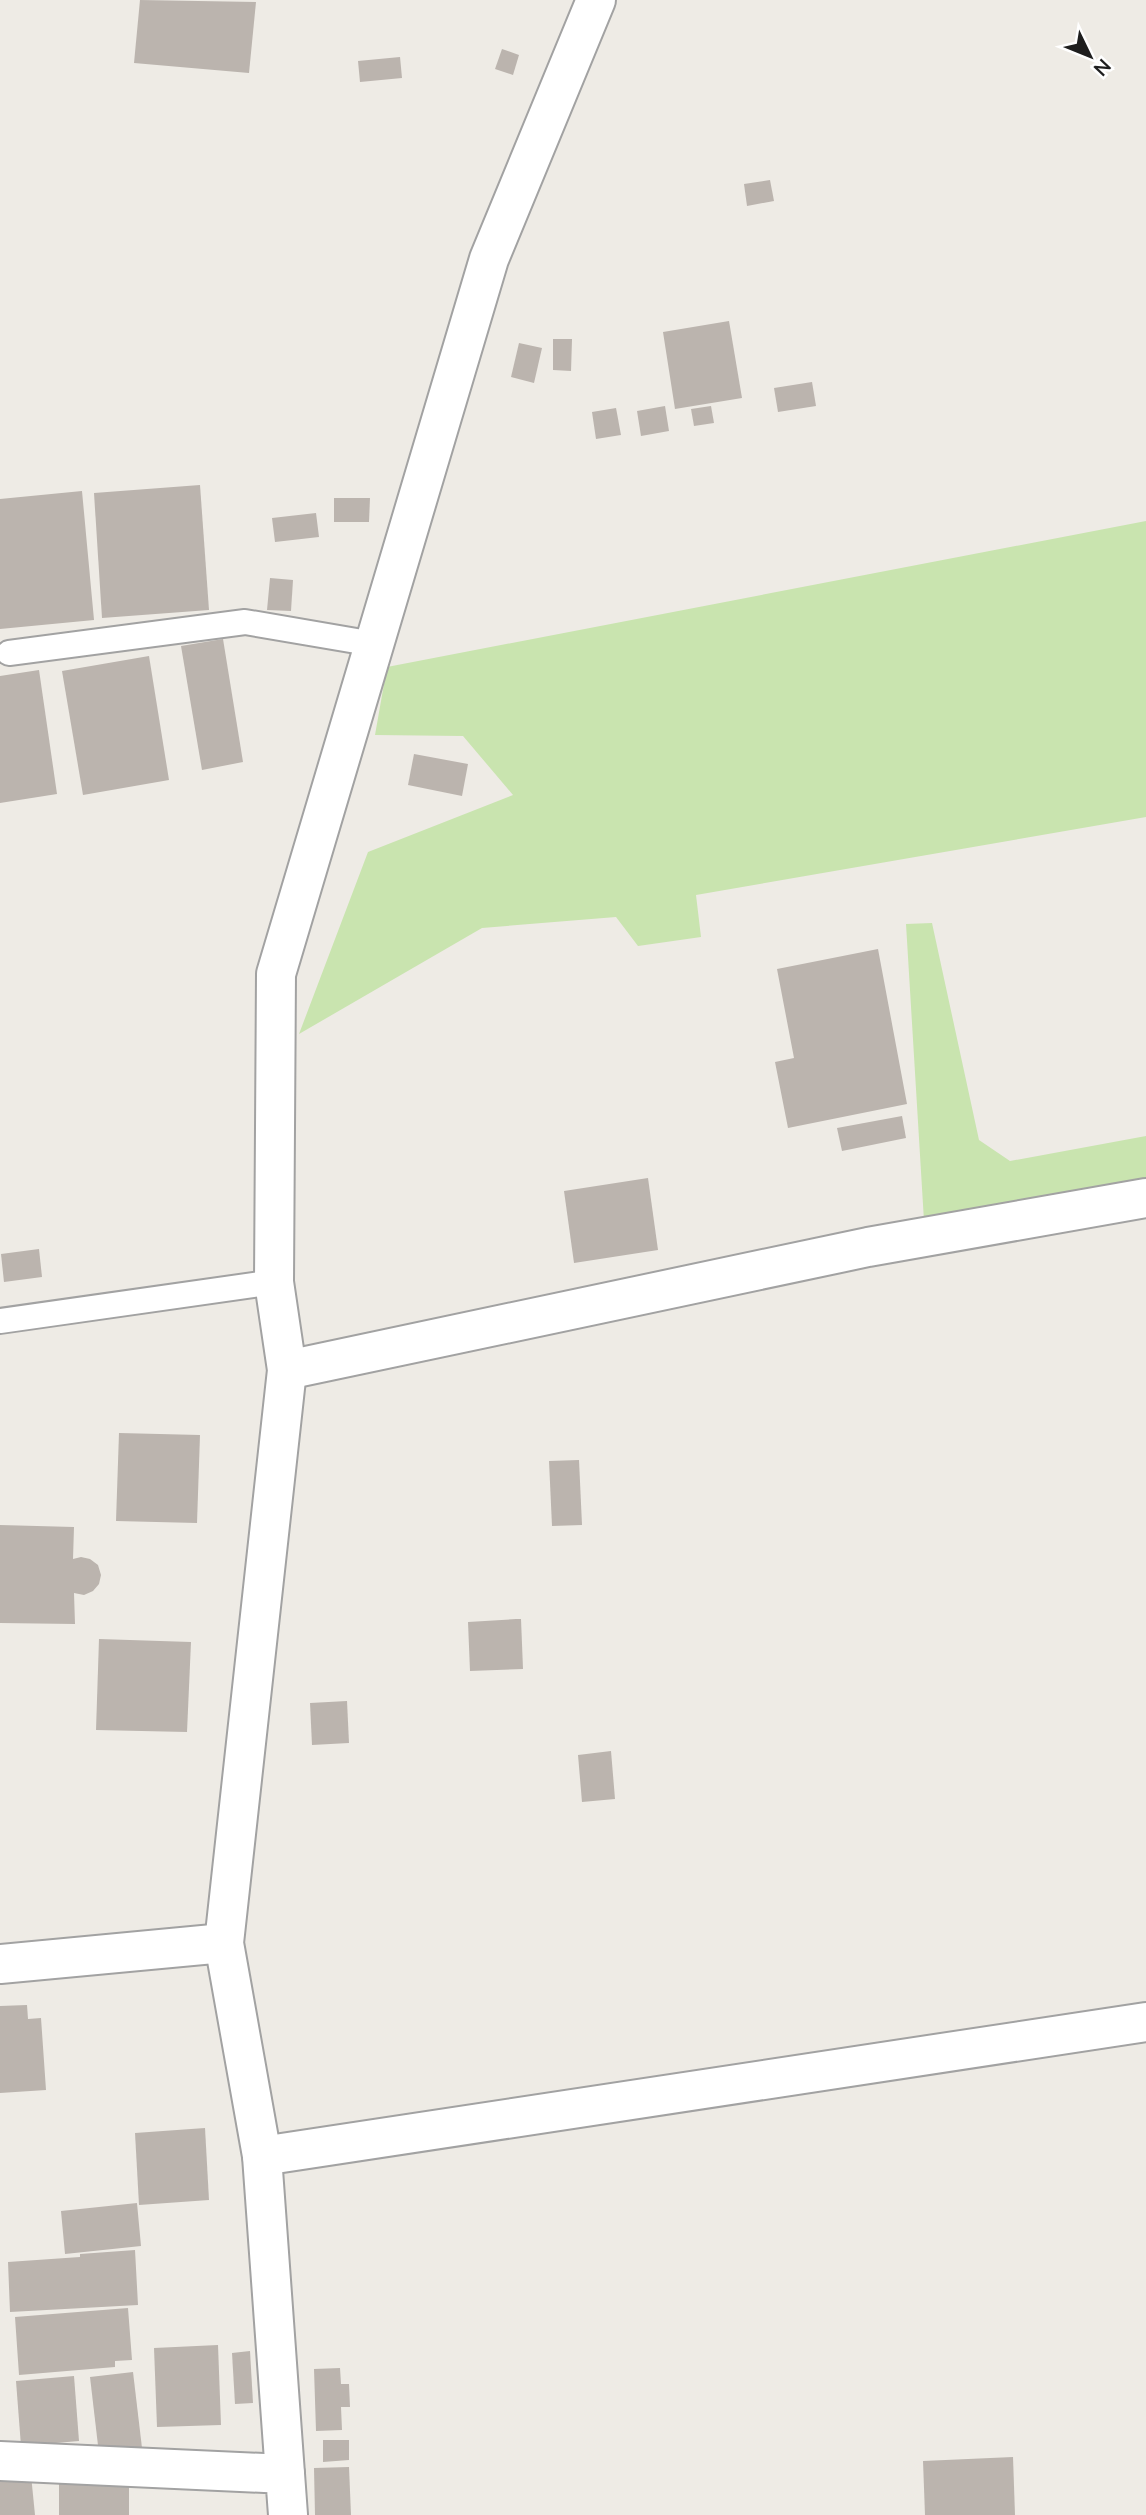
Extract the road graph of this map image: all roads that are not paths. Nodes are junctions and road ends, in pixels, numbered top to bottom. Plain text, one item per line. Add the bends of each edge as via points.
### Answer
1 (596, 0) edge
2 (374, 643) junction
3 (9, 653) dead end
4 (1146, 1198) edge
5 (274, 1282) junction
6 (0, 1321) edge
7 (287, 1370) junction
8 (224, 1942) junction
9 (0, 1964) edge
10 (1146, 2022) edge
11 (262, 2156) junction
12 (0, 2461) edge
13 (285, 2474) junction
14 (288, 2515) edge

1 - 2 street via 489,259
2 - 3 lane via 245,622
2 - 5 street via 276,974
4 - 7 street via 868,1247
5 - 6 lane
5 - 7 street
7 - 8 street
8 - 9 street
8 - 11 street
10 - 11 street
11 - 13 street
12 - 13 street
13 - 14 street

